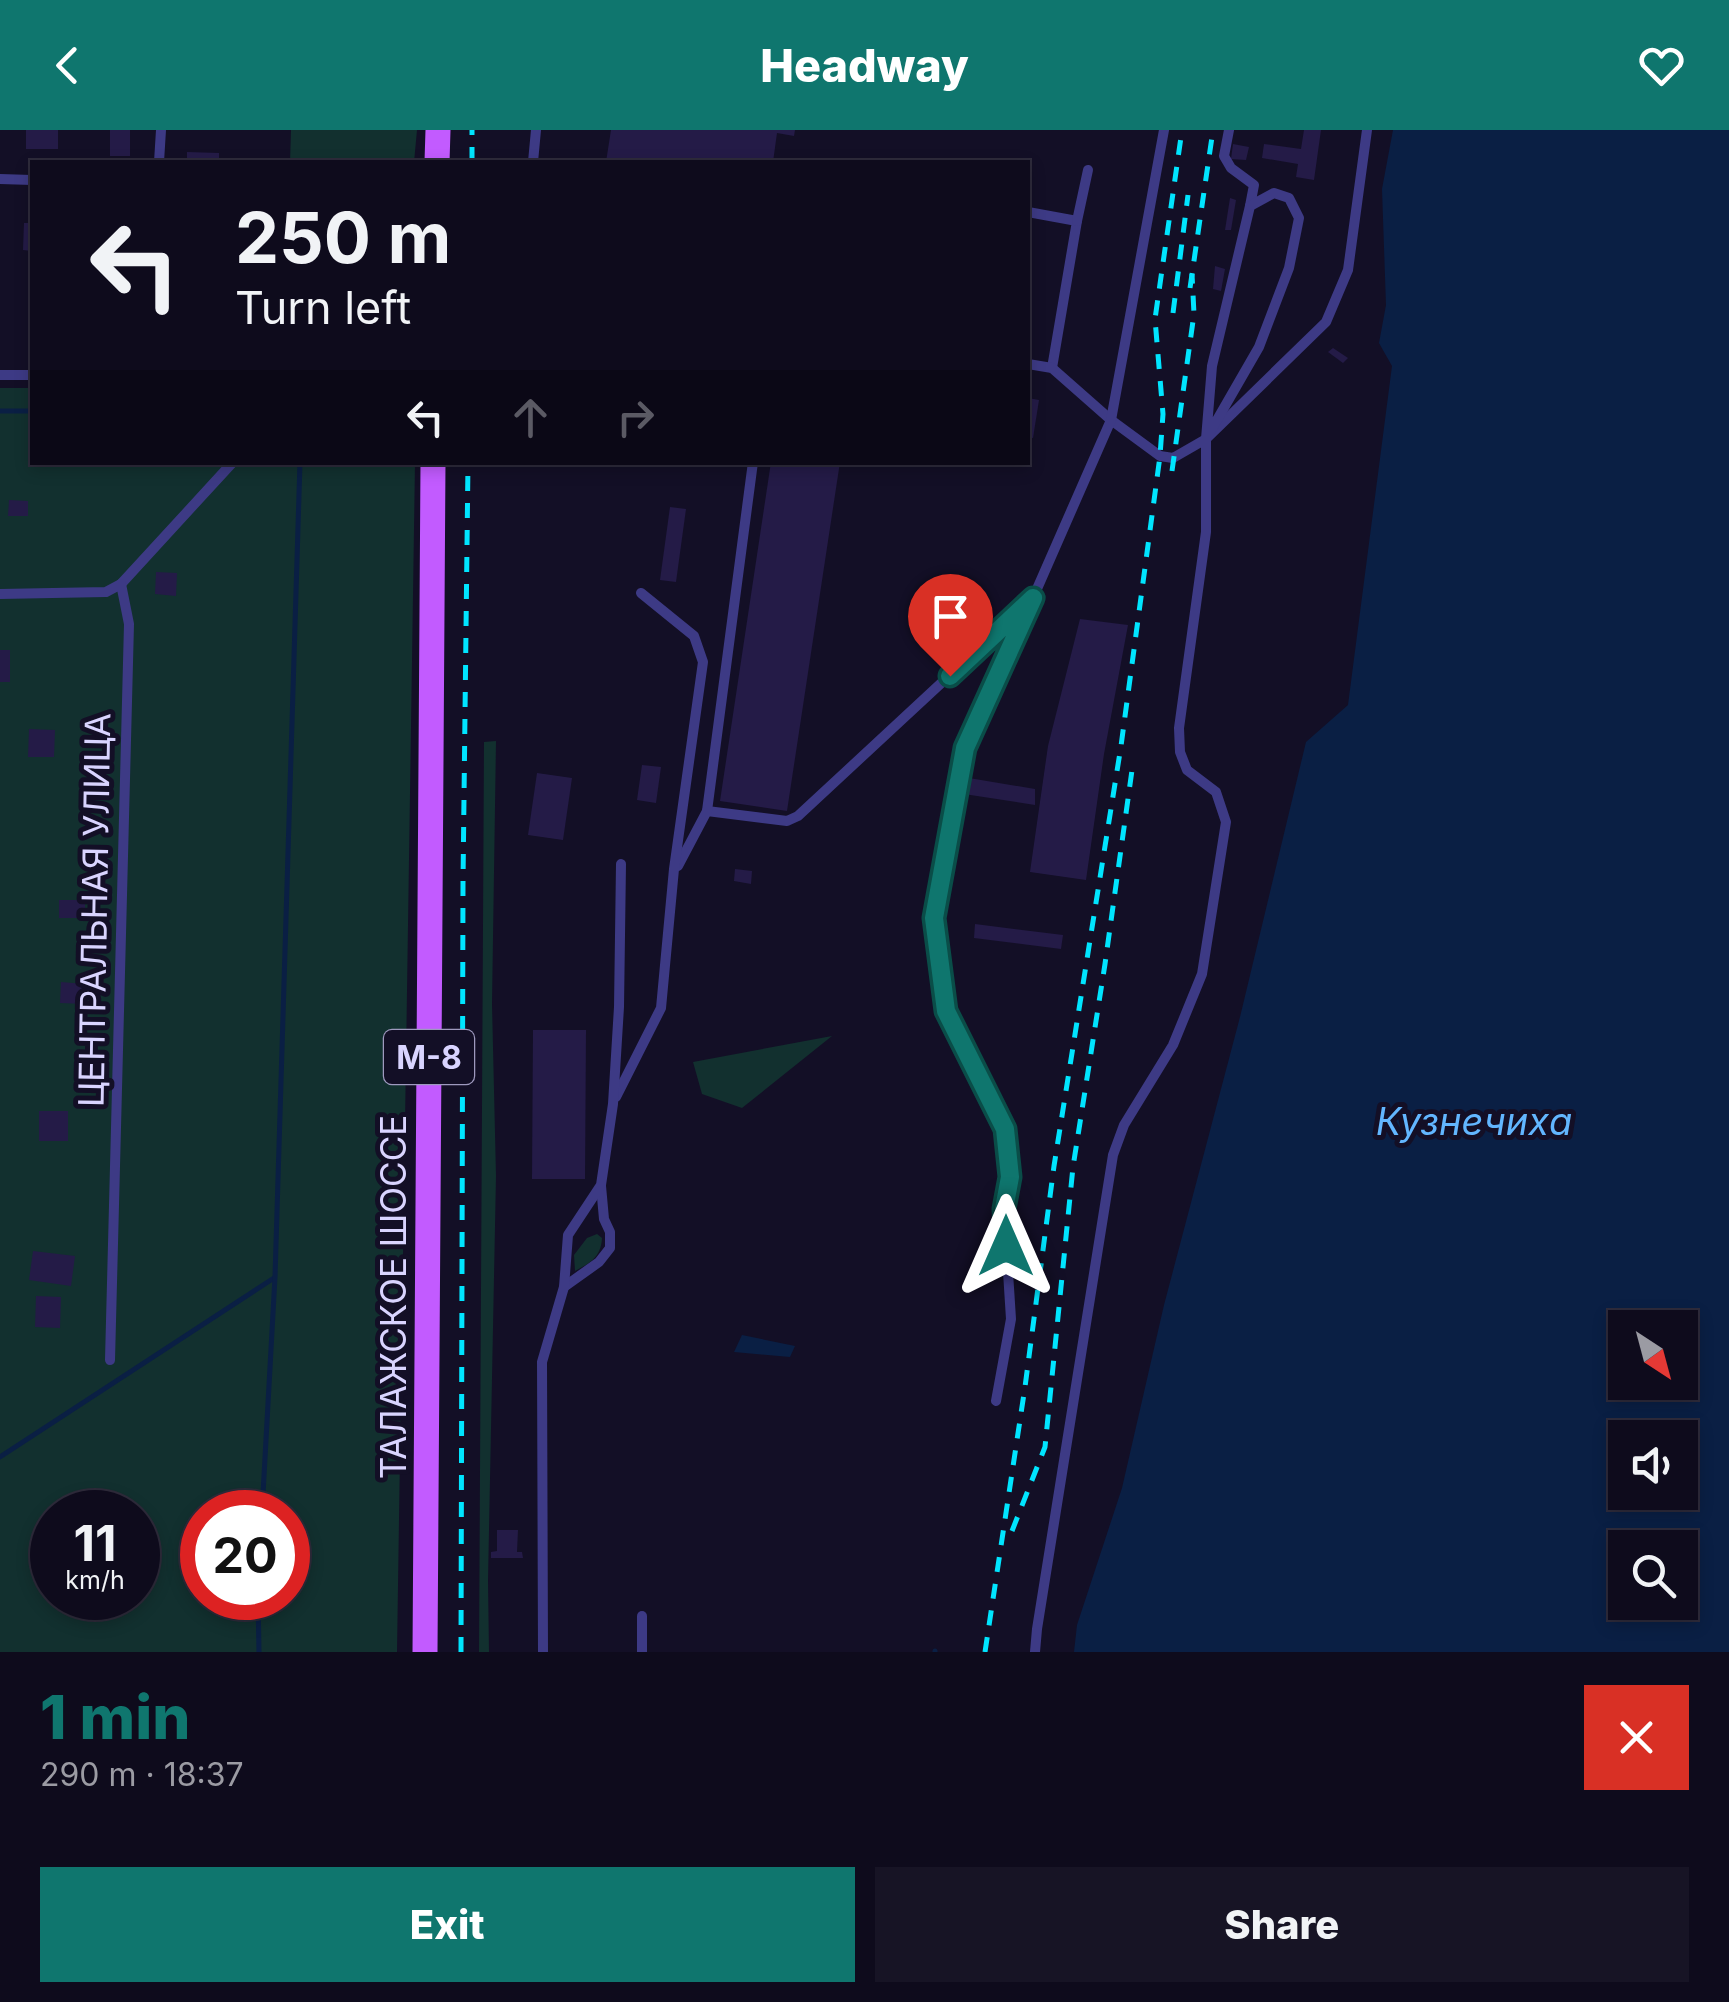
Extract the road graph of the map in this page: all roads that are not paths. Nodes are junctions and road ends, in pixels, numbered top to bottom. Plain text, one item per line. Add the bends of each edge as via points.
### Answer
1 (161, 130) edge
2 (438, 130) edge
3 (536, 130) edge
4 (1164, 130) edge
5 (1229, 130) edge
6 (1367, 130) edge
7 (159, 160) edge
8 (438, 160) edge
9 (533, 160) edge
10 (1088, 170) dead end
11 (0, 179) edge
12 (30, 180) edge
13 (1250, 206) junction
14 (1030, 212) edge
15 (1076, 221) junction
16 (1030, 364) edge
17 (1052, 368) junction
18 (0, 375) edge
19 (30, 375) edge
20 (1110, 420) junction
21 (1206, 440) junction
22 (230, 465) edge
23 (433, 465) edge
24 (752, 465) edge
25 (120, 584) junction
26 (0, 594) edge
27 (641, 594) dead end
28 (1033, 598) junction
29 (707, 811) junction
30 (620, 864) dead end
31 (674, 874) junction
32 (613, 1104) junction
33 (601, 1185) junction
34 (564, 1287) junction
35 (110, 1360) dead end
36 (996, 1401) dead end
37 (642, 1616) dead end
38 (426, 1652) edge
39 (543, 1652) edge
40 (642, 1652) edge
41 (1035, 1652) edge

1 - 7 lane
2 - 8 main road
3 - 9 lane
4 - 20 lane
5 - 13 lane via 1224,156 1254,185
6 - 21 lane via 1348,270 1326,322
10 - 15 lane
11 - 12 lane
13 - 21 lane via 1212,366
13 - 21 lane via 1274,194 1288,198 1299,218 1289,268 1259,347
14 - 15 lane
15 - 17 lane
16 - 17 lane
17 - 20 lane
18 - 19 lane
20 - 21 lane via 1160,456 1173,458
20 - 28 lane
21 - 41 lane via 1206,532 1180,752 1187,770 1216,792 1226,822 1202,974 1173,1046 1113,1155
22 - 25 lane
23 - 38 main road, ТАЛАЖСКОЕ ШОССЕ / М-8
24 - 29 lane
25 - 26 lane via 106,592
25 - 35 lane, ЦЕНТРАЛЬНАЯ УЛИЦА via 129,624
27 - 31 lane via 694,636 703,662
28 - 29 lane via 798,816 787,822
28 - 36 lane via 965,748 934,918 946,1011 1005,1129 1010,1319
29 - 31 lane
30 - 32 lane
31 - 32 lane via 662,1008
32 - 33 lane
33 - 34 lane via 568,1235
33 - 34 lane via 610,1248
34 - 39 lane via 542,1362
37 - 40 lane

